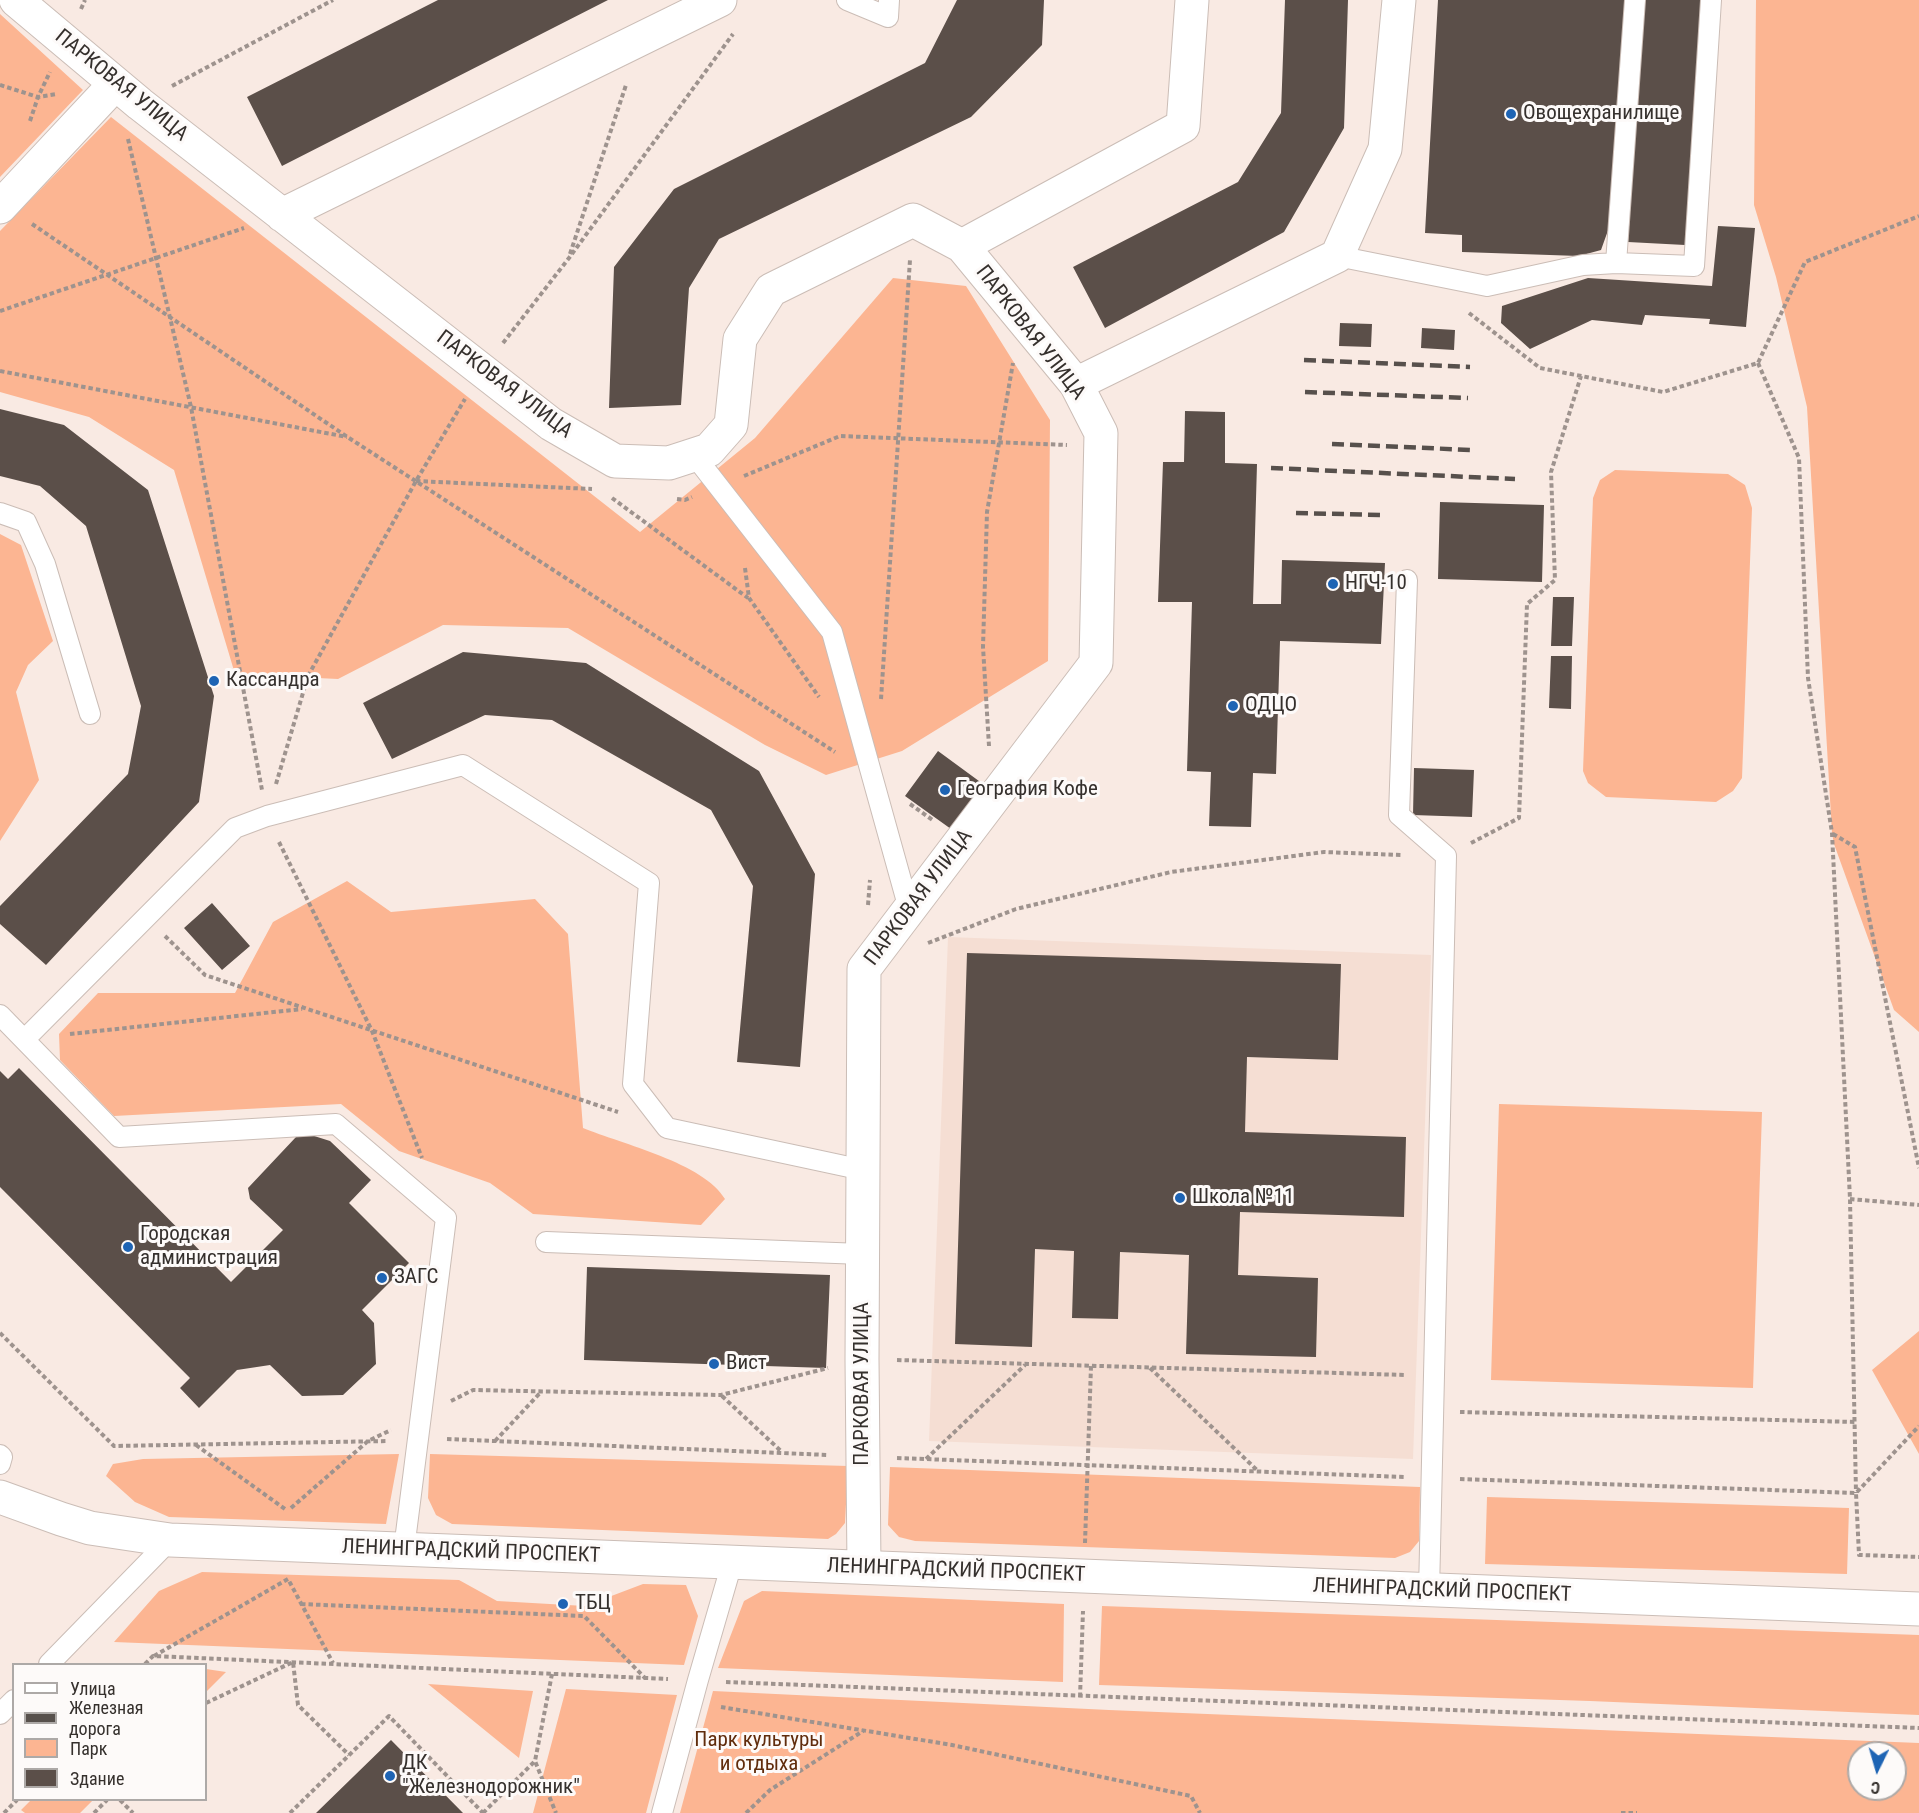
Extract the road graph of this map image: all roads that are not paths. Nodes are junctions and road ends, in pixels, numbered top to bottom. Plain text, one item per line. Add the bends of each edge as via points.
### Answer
1 (18, 0) edge
2 (720, 0) edge
3 (847, 0) edge
4 (889, 0) edge
5 (1192, 0) edge
6 (1399, 0) edge
7 (1635, 0) edge
8 (1711, 0) edge
9 (127, 94) junction
10 (1, 206) edge
11 (282, 215) junction
12 (962, 246) junction
13 (1337, 256) junction
14 (1616, 263) junction
15 (1076, 384) junction
16 (694, 455) junction
17 (0, 513) edge
18 (1407, 580) dead end
19 (90, 714) dead end
20 (909, 909) junction
21 (0, 1015) edge
22 (25, 1040) junction
23 (863, 1170) junction
24 (546, 1242) dead end
25 (862, 1254) junction
26 (0, 1455) edge
27 (0, 1464) edge
28 (0, 1497) edge
29 (170, 1540) junction
30 (404, 1549) junction
31 (732, 1563) junction
32 (864, 1567) junction
33 (1429, 1591) junction
34 (1919, 1610) edge
35 (51, 1663) edge
36 (12, 1702) edge
37 (0, 1714) edge
38 (662, 1813) edge

1 - 9 street, ПАРКОВАЯ УЛИЦА
2 - 11 street
3 - 4 lane via 888,17
5 - 12 street, ПАРКОВАЯ УЛИЦА via 1183,126
6 - 13 street via 1385,149
7 - 14 lane
8 - 14 lane via 1694,267
9 - 10 street
9 - 11 street, ПАРКОВАЯ УЛИЦА
11 - 16 street, ПАРКОВАЯ УЛИЦА via 551,424 615,461 669,463
12 - 15 street, ПАРКОВАЯ УЛИЦА
12 - 16 street, ПАРКОВАЯ УЛИЦА via 913,220 771,290 740,339 731,425 709,450
13 - 14 lane via 1487,286 1583,265
13 - 15 street
15 - 20 street, ПАРКОВАЯ УЛИЦА via 1101,433 1096,663
16 - 20 lane via 832,632
17 - 19 lane via 26,522 45,564
18 - 33 lane via 1399,815 1446,856
20 - 23 street, ПАРКОВАЯ УЛИЦА via 864,969
21 - 22 lane
22 - 23 lane via 235,828 267,816 463,765 649,883 633,1084 667,1128
22 - 30 lane via 119,1137 336,1124 446,1218
23 - 25 street, ПАРКОВАЯ УЛИЦА
24 - 25 lane
25 - 32 street, ПАРКОВАЯ УЛИЦА
26 - 27 lane
28 - 29 street, ЛЕНИНГРАДСКИЙ ПРОСПЕКТ via 90,1528
29 - 30 street, ЛЕНИНГРАДСКИЙ ПРОСПЕКТ
29 - 35 lane
30 - 31 street, ЛЕНИНГРАДСКИЙ ПРОСПЕКТ
31 - 32 street, ЛЕНИНГРАДСКИЙ ПРОСПЕКТ
31 - 38 lane
32 - 33 street, ЛЕНИНГРАДСКИЙ ПРОСПЕКТ
33 - 34 street, ЛЕНИНГРАДСКИЙ ПРОСПЕКТ
36 - 37 lane

